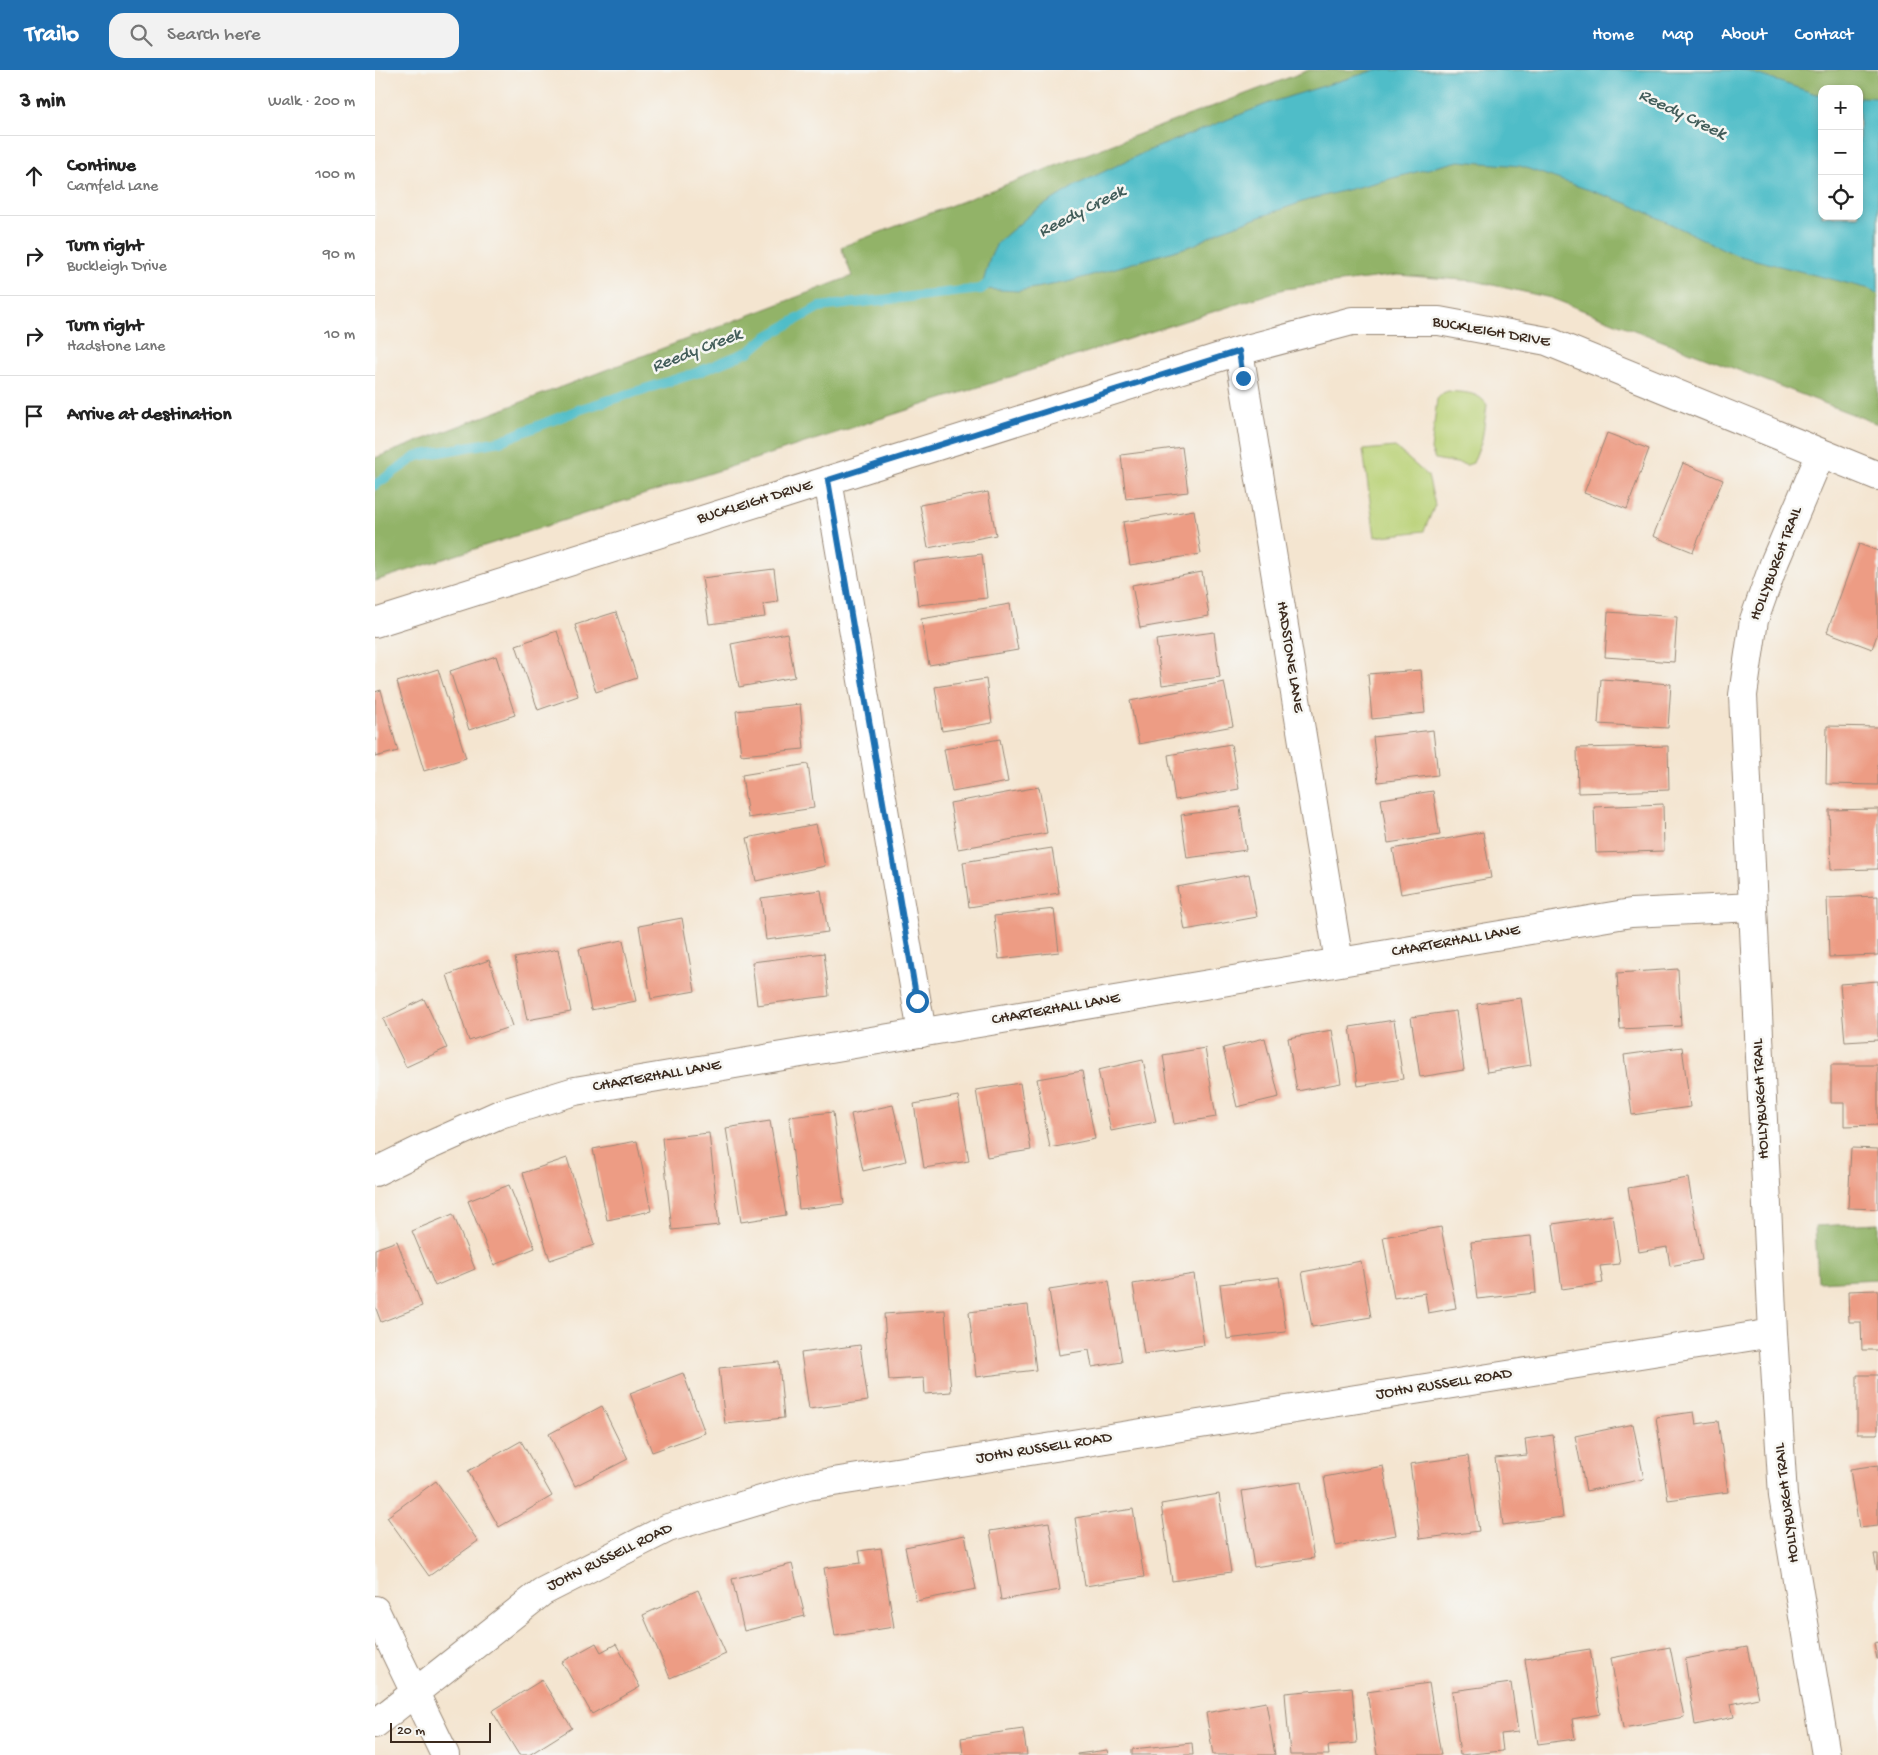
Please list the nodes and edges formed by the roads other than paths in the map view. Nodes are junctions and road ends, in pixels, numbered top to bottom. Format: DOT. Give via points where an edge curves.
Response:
graph roads {
  1 [pos="1239,351"];
  2 [pos="1821,453"];
  3 [pos="1878,476"];
  4 [pos="828,480"];
  5 [pos="375,623"];
  6 [pos="1753,907"];
  7 [pos="1339,962"];
  8 [pos="922,1032"];
  9 [pos="375,1172"];
  10 [pos="1773,1333"];
  11 [pos="375,1610"];
  12 [pos="415,1693"];
  13 [pos="375,1724"];
  14 [pos="445,1755"];
  15 [pos="1826,1755"];
  1 -- 2 [label="street, BUCKLEIGH DRIVE" via="1352,321 1439,321 1547,341"];
  1 -- 4 [label="street, BUCKLEIGH DRIVE"];
  1 -- 7 [label="street, HADSTONE LANE"];
  2 -- 3 [label="street, BUCKLEIGH DRIVE"];
  2 -- 6 [label="street, HOLLYBURGH TRAIL" via="1754,620 1743,695"];
  4 -- 5 [label="street, BUCKLEIGH DRIVE"];
  4 -- 8 [label="street"];
  6 -- 7 [label="street, CHARTERHALL LANE" via="1631,913"];
  6 -- 10 [label="street, HOLLYBURGH TRAIL"];
  7 -- 8 [label="street, CHARTERHALL LANE"];
  8 -- 9 [label="street, CHARTERHALL LANE" via="575,1091 500,1114"];
  10 -- 12 [label="street, JOHN RUSSELL ROAD" via="808,1486 668,1528 541,1592"];
  10 -- 15 [label="street, HOLLYBURGH TRAIL" via="1783,1496"];
  11 -- 12 [label="street"];
  12 -- 13 [label="street, JOHN RUSSELL ROAD"];
  12 -- 14 [label="street"];
}
